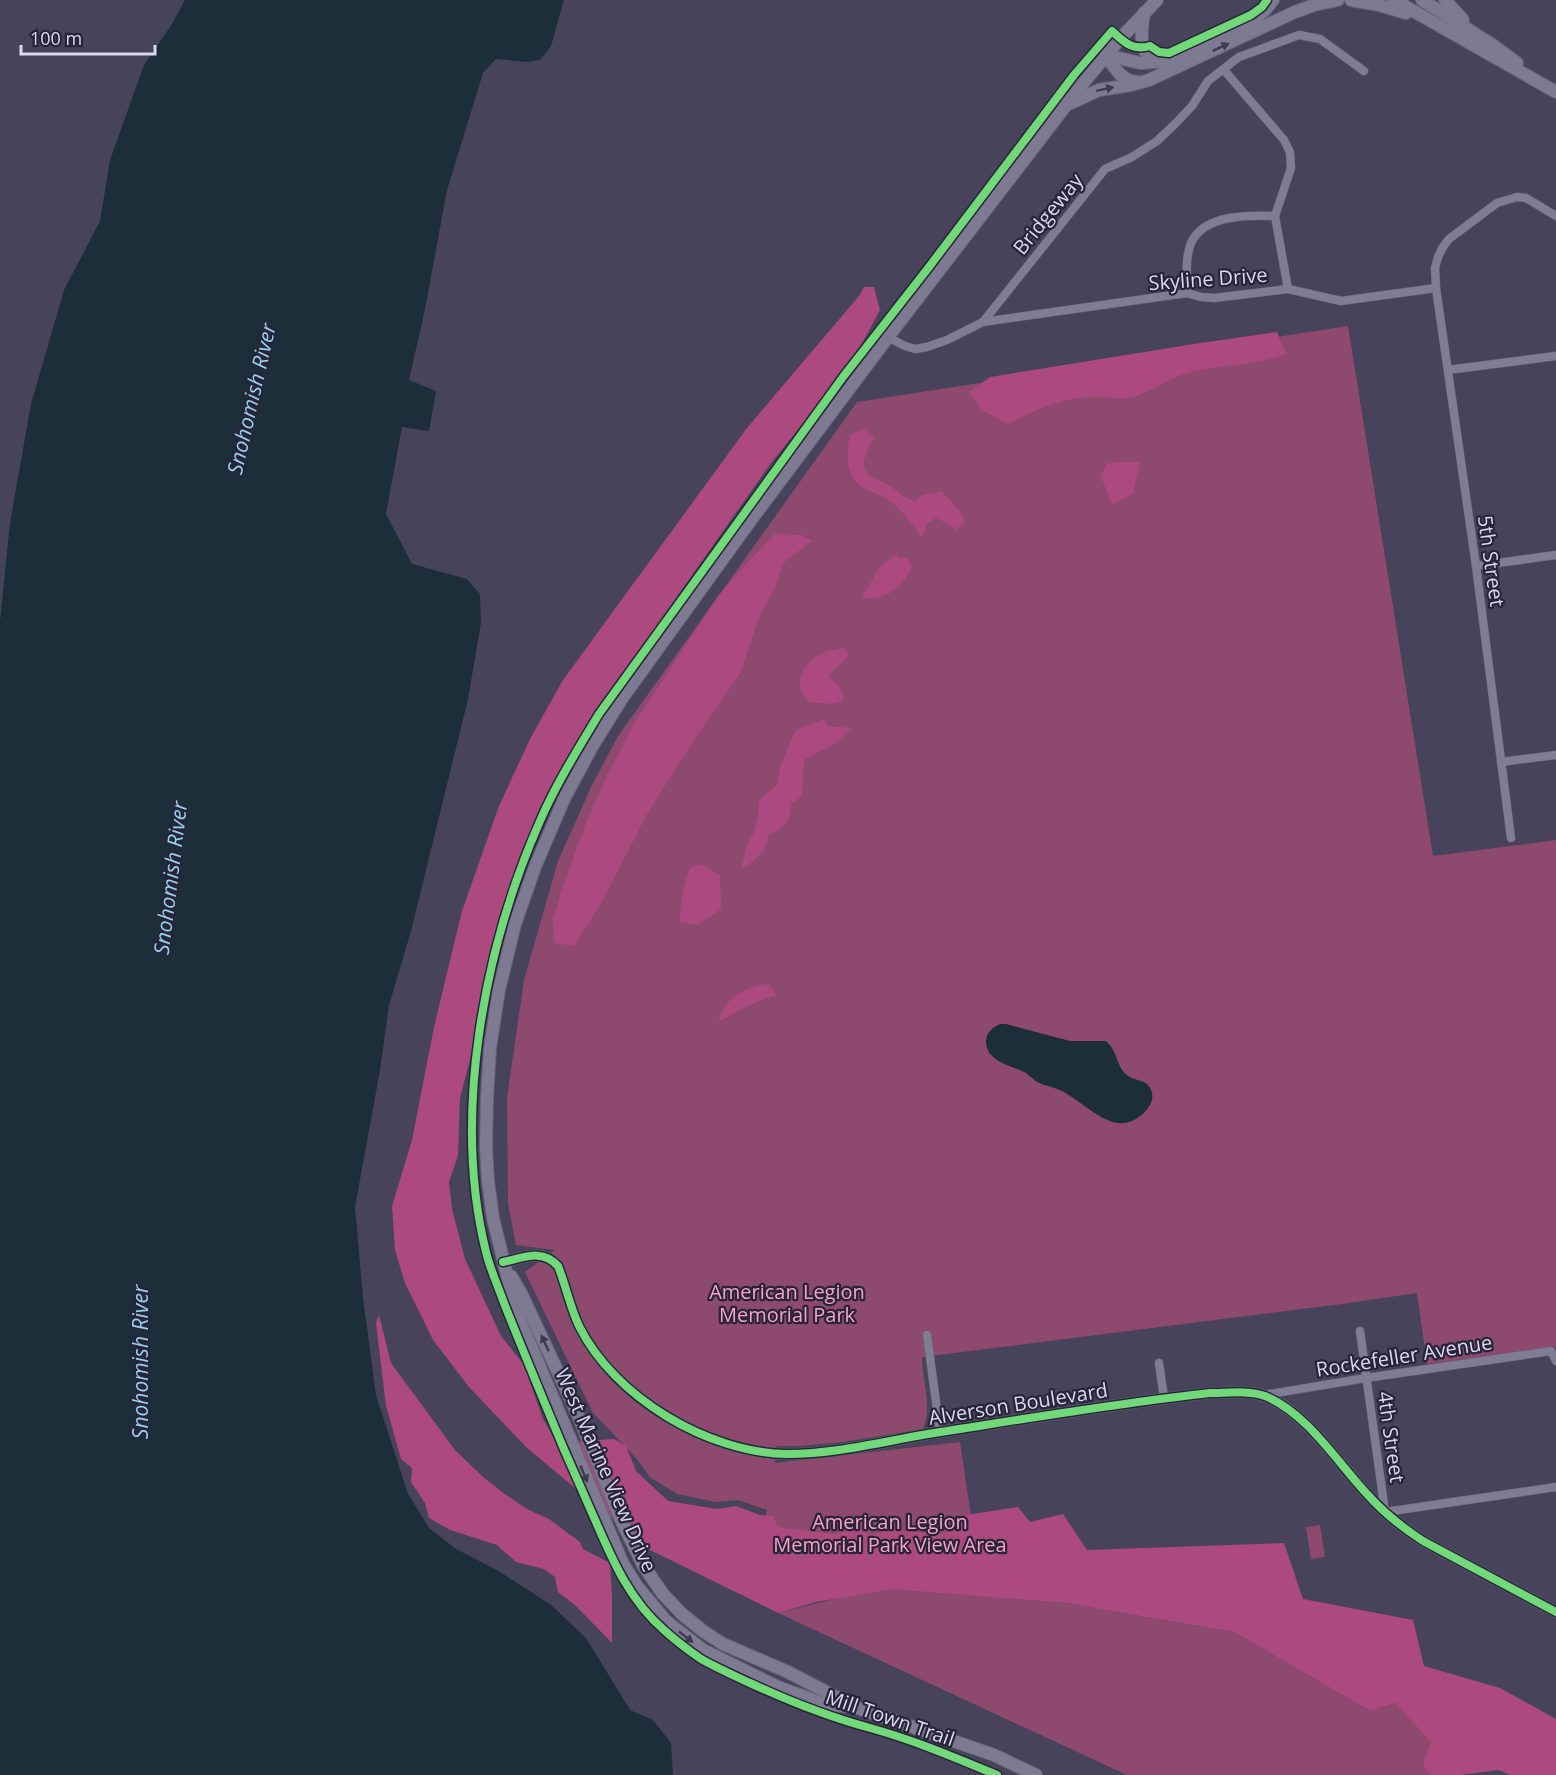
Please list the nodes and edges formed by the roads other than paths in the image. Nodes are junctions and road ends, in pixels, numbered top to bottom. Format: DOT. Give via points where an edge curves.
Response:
graph roads {
  1 [pos="1157,0"];
  2 [pos="1273,0"];
  3 [pos="1338,0"];
  4 [pos="1351,0"];
  5 [pos="1394,0"];
  6 [pos="1422,0"];
  7 [pos="1445,0"];
  8 [pos="1144,13"];
  9 [pos="1430,22"];
  10 [pos="1494,46"];
  11 [pos="1106,55"];
  12 [pos="1167,61"];
  13 [pos="1224,70"];
  14 [pos="1364,70"];
  15 [pos="1149,80"];
  16 [pos="1553,91"];
  17 [pos="1065,106"];
  18 [pos="1275,216"];
  19 [pos="1556,216"];
  20 [pos="1436,288"];
  21 [pos="1288,289"];
  22 [pos="1187,293"];
  23 [pos="983,322"];
  24 [pos="888,337"];
  25 [pos="1556,356"];
  26 [pos="1448,370"];
  27 [pos="1556,555"];
  28 [pos="1476,566"];
  29 [pos="1556,755"];
  30 [pos="1501,762"];
  31 [pos="1511,838"];
  32 [pos="503,1262"];
  33 [pos="1360,1331"];
  34 [pos="927,1335"];
  35 [pos="1556,1361"];
  36 [pos="1159,1363"];
  37 [pos="1366,1378"];
  38 [pos="1263,1395"];
  39 [pos="1164,1398"];
  40 [pos="940,1432"];
  41 [pos="1556,1487"];
  42 [pos="1385,1512"];
  43 [pos="1556,1612"];
  44 [pos="855,1707"];
  45 [pos="1036,1775"];
  1 -- 8 [label="main road, West Marine View Drive"];
  2 -- 12 [label="main road" via="1253,20"];
  15 -- 3 [label="main road, one-way" via="1295,12"];
  4 -- 9 [label="main road"];
  5 -- 9 [label="main road"];
  6 -- 10 [label="main road"];
  7 -- 10 [label="main road"];
  8 -- 11 [label="main road, West Marine View Drive"];
  8 -- 12 [label="main road" via="1143,48 1153,58"];
  9 -- 16 [label="main road"];
  10 -- 16 [label="main road"];
  11 -- 12 [label="main road" via="1140,63"];
  11 -- 15 [label="main road" via="1125,79"];
  11 -- 17 [label="main road, West Marine View Drive"];
  13 -- 14 [label="street, Bridgeway" via="1239,57 1299,35 1320,39"];
  13 -- 18 [label="street" via="1290,152 1291,168"];
  13 -- 23 [label="street, Bridgeway" via="1208,81 1192,106 1156,141 1105,169"];
  17 -- 15 [label="main road, one-way" via="1099,90"];
  17 -- 24 [label="main road, West Marine View Drive"];
  18 -- 21 [label="street"];
  18 -- 22 [label="street" via="1217,221 1203,228 1188,254"];
  19 -- 20 [label="street, 5th Street" via="1526,198 1497,203 1443,247 1436,268"];
  20 -- 21 [label="street, Skyline Drive" via="1341,301"];
  20 -- 26 [label="street, 5th Street"];
  21 -- 22 [label="street, Skyline Drive" via="1214,298"];
  22 -- 23 [label="street, Skyline Drive"];
  23 -- 24 [label="street, Bridgeway" via="947,340 915,349"];
  24 -- 32 [label="main road, West Marine View Drive" via="623,697 564,799 535,867 515,924 490,1048 488,1181"];
  25 -- 26 [label="street"];
  26 -- 28 [label="street, 5th Street"];
  27 -- 28 [label="street"];
  28 -- 30 [label="street, 5th Street"];
  29 -- 30 [label="street"];
  30 -- 31 [label="street, 5th Street"];
  32 -- 40 [label="main road, Alverson Boulevard" via="544,1255 552,1259 579,1326 616,1378 654,1408 710,1437 758,1451 803,1454"];
  44 -- 32 [label="main road, West Marine View Drive, one-way" via="723,1644 682,1614 663,1594 643,1565 578,1415"];
  32 -- 44 [label="main road, West Marine View Drive, one-way" via="515,1308 561,1420 623,1563 651,1605 703,1650 778,1687 827,1705"];
  33 -- 37 [label="street, 4th Street"];
  34 -- 40 [label="street"];
  35 -- 37 [label="street, Rockefeller Avenue" via="1551,1351"];
  36 -- 39 [label="street"];
  37 -- 38 [label="street, Rockefeller Avenue"];
  37 -- 42 [label="street, 4th Street"];
  38 -- 39 [label="main road, Alverson Boulevard" via="1240,1392"];
  38 -- 42 [label="main road, Alverson Boulevard" via="1309,1428"];
  39 -- 40 [label="main road, Alverson Boulevard"];
  41 -- 42 [label="street"];
  42 -- 43 [label="main road, Alverson Boulevard" via="1423,1541"];
  44 -- 45 [label="main road, West Marine View Drive" via="994,1755"];
}
